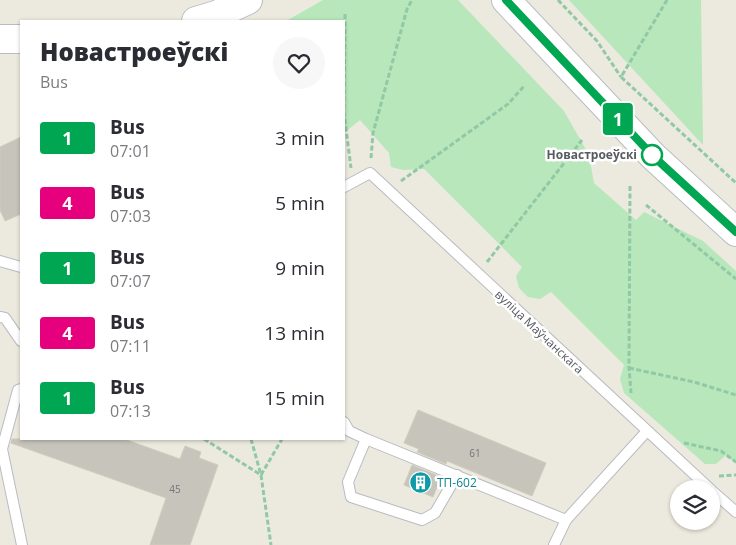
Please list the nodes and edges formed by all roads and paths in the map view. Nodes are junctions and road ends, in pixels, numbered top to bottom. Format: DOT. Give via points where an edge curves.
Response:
graph roads {
  1 [pos="248,0"];
  2 [pos="412,0"];
  3 [pos="506,0"];
  4 [pos="558,0"];
  5 [pos="668,0"];
  6 [pos="345,14"];
  7 [pos="200,20"];
  8 [pos="345,20"];
  9 [pos="0,39"];
  10 [pos="20,39"];
  11 [pos="622,77"];
  12 [pos="525,85"];
  13 [pos="345,132"];
  14 [pos="582,140"];
  15 [pos="370,173"];
  16 [pos="736,183"];
  17 [pos="348,184"];
  18 [pos="630,186"];
  19 [pos="388,191"];
  20 [pos="646,205"];
  21 [pos="736,232"];
  22 [pos="0,260"];
  23 [pos="20,267"];
  24 [pos="477,274"];
  25 [pos="736,279"];
  26 [pos="0,317"];
  27 [pos="20,340"];
  28 [pos="629,368"];
  29 [pos="20,389"];
  30 [pos="736,395"];
  31 [pos="633,419"];
  32 [pos="345,424"];
  33 [pos="650,434"];
  34 [pos="366,439"];
  35 [pos="206,440"];
  36 [pos="251,440"];
  37 [pos="281,440"];
  38 [pos="736,462"];
  39 [pos="457,475"];
  40 [pos="261,476"];
  41 [pos="701,480"];
  42 [pos="720,497"];
  43 [pos="736,512"];
  44 [pos="566,520"];
  45 [pos="22,545"];
  46 [pos="271,545"];
  47 [pos="554,545"];
  1 -- 7 [label="main road"];
  2 -- 15 [label="path" via="407,8 374,133"];
  3 -- 21 [label="main road" via="653,156"];
  4 -- 11 [label="path" via="597,41"];
  5 -- 11 [label="path"];
  6 -- 8 [label="path"];
  9 -- 10 [label="main road"];
  11 -- 16 [label="path"];
  12 -- 19 [label="path" via="508,104"];
  13 -- 17 [label="path"];
  14 -- 24 [label="path"];
  15 -- 17 [label="lane"];
  15 -- 19 [label="lane, вуліца Маўчанскага"];
  18 -- 28 [label="path"];
  19 -- 24 [label="lane, вуліца Маўчанскага"];
  20 -- 25 [label="path"];
  22 -- 23 [label="lane"];
  24 -- 31 [label="lane, вуліца Маўчанскага"];
  26 -- 27 [label="lane" via="5,318"];
  28 -- 30 [label="path"];
  28 -- 31 [label="path"];
  29 -- 45 [label="lane" via="2,449"];
  31 -- 33 [label="lane, вуліца Маўчанскага"];
  32 -- 34 [label="lane" via="349,431"];
  33 -- 38 [label="path" via="721,451"];
  33 -- 41 [label="lane, вуліца Маўчанскага"];
  33 -- 44 [label="lane"];
  34 -- 39 [label="lane"];
  34 -- 39 [label="lane" via="348,482 351,497 422,520 435,513"];
  35 -- 40 [label="path"];
  36 -- 40 [label="path"];
  37 -- 40 [label="path"];
  39 -- 44 [label="lane"];
  40 -- 46 [label="path"];
  42 -- 43 [label="lane, вуліца Маўчанскага"];
  44 -- 47 [label="lane"];
}
